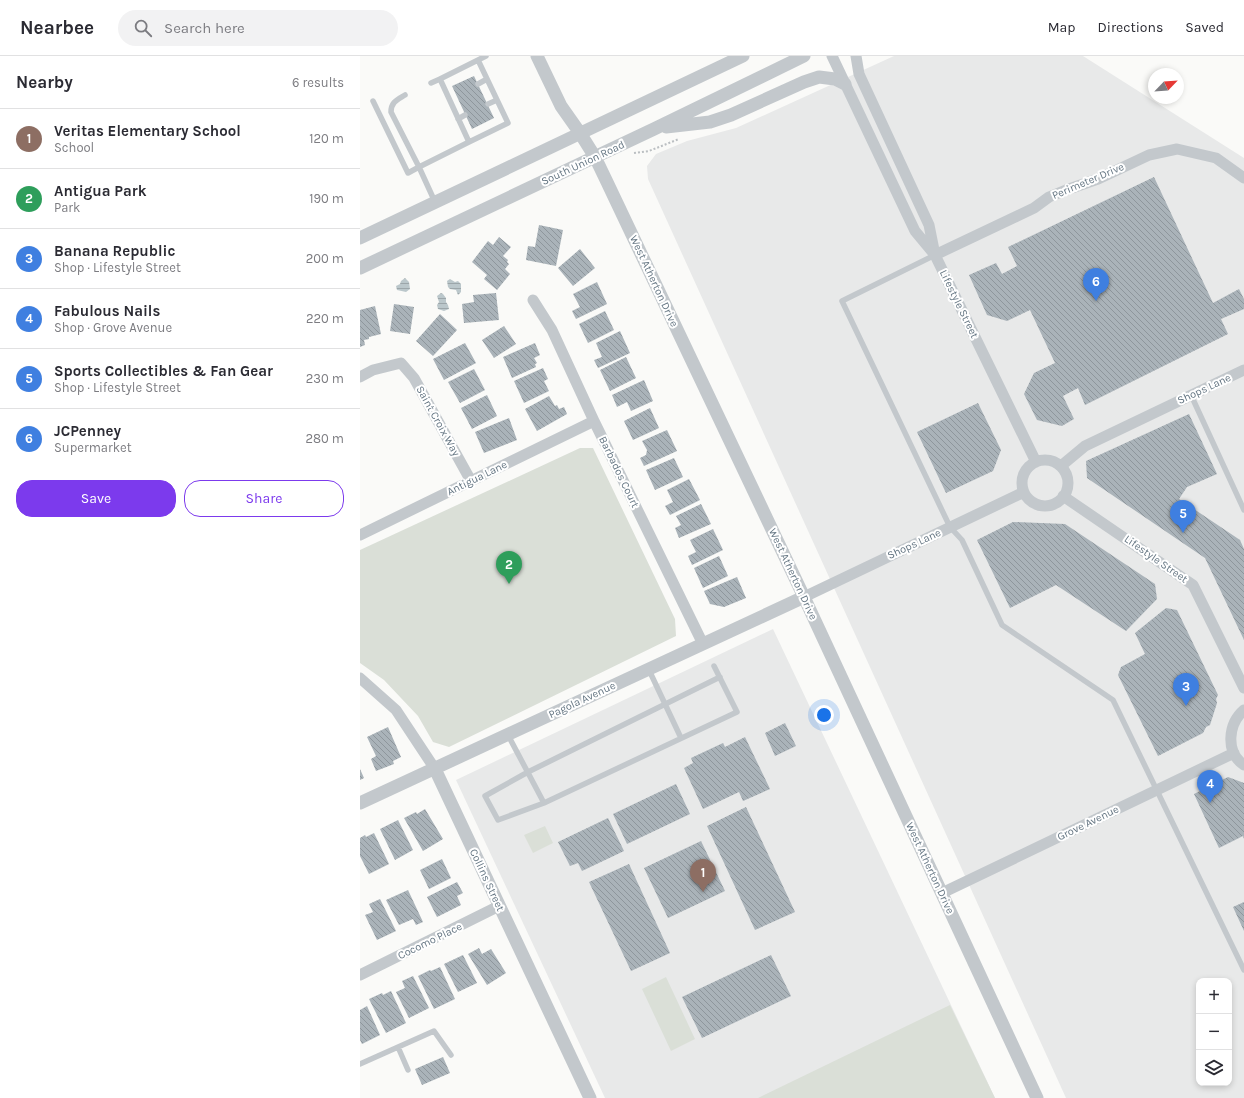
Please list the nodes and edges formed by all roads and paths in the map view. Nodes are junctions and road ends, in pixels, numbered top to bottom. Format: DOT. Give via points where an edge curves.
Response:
graph roads {
  1 [pos="486,56"];
  2 [pos="537,56"];
  3 [pos="743,56"];
  4 [pos="804,56"];
  5 [pos="832,56"];
  6 [pos="856,56"];
  7 [pos="478,60"];
  8 [pos="440,79"];
  9 [pos="487,79"];
  10 [pos="431,83"];
  11 [pos="478,84"];
  12 [pos="845,84"];
  13 [pos="456,94"];
  14 [pos="405,95"];
  15 [pos="449,98"];
  16 [pos="497,100"];
  17 [pos="373,101"];
  18 [pos="488,104"];
  19 [pos="465,115"];
  20 [pos="458,119"];
  21 [pos="654,129"];
  22 [pos="580,133"];
  23 [pos="469,142"];
  24 [pos="595,157"];
  25 [pos="419,167"];
  26 [pos="1244,178"];
  27 [pos="435,202"];
  28 [pos="360,238"];
  29 [pos="935,255"];
  30 [pos="360,268"];
  31 [pos="533,300"];
  32 [pos="1244,370"];
  33 [pos="360,377"];
  34 [pos="1191,395"];
  35 [pos="594,421"];
  36 [pos="1036,462"];
  37 [pos="1061,466"];
  38 [pos="471,481"];
  39 [pos="1024,492"];
  40 [pos="1063,496"];
  41 [pos="1244,510"];
  42 [pos="950,527"];
  43 [pos="360,535"];
  44 [pos="804,597"];
  45 [pos="703,644"];
  46 [pos="714,666"];
  47 [pos="649,669"];
  48 [pos="720,677"];
  49 [pos="360,678"];
  50 [pos="1244,688"];
  51 [pos="665,704"];
  52 [pos="1244,710"];
  53 [pos="508,734"];
  54 [pos="681,738"];
  55 [pos="1234,753"];
  56 [pos="1244,764"];
  57 [pos="435,769"];
  58 [pos="528,772"];
  59 [pos="1158,790"];
  60 [pos="360,803"];
  61 [pos="544,803"];
  62 [pos="942,893"];
  63 [pos="499,906"];
  64 [pos="1244,970"];
  65 [pos="360,975"];
  66 [pos="398,1047"];
  67 [pos="451,1055"];
  68 [pos="360,1064"];
  69 [pos="408,1070"];
  70 [pos="590,1098"];
  71 [pos="1037,1098"];
  1 -- 7 [label="lane"];
  2 -- 22 [label="street, West Atherton Drive" via="561,106"];
  3 -- 22 [label="street"];
  4 -- 21 [label="street, South Union Road"];
  5 -- 12 [label="street, Lifestyle Street"];
  6 -- 29 [label="street, Lifestyle Street" via="859,74 929,225"];
  7 -- 8 [label="lane"];
  7 -- 9 [label="lane"];
  8 -- 10 [label="lane"];
  8 -- 15 [label="lane"];
  9 -- 11 [label="lane"];
  9 -- 16 [label="lane"];
  12 -- 21 [label="street" via="835,79 819,77 710,122"];
  12 -- 29 [label="street, Lifestyle Street" via="915,231"];
  13 -- 15 [label="lane"];
  14 -- 25 [label="lane" via="395,101 391,106 391,112"];
  15 -- 20 [label="lane"];
  16 -- 18 [label="lane"];
  16 -- 23 [label="lane" via="508,123"];
  17 -- 25 [label="lane" via="408,173"];
  19 -- 20 [label="lane"];
  20 -- 23 [label="lane"];
  21 -- 24 [label="street, South Union Road"];
  22 -- 24 [label="street, West Atherton Drive"];
  22 -- 27 [label="street"];
  23 -- 25 [label="lane"];
  24 -- 30 [label="street, South Union Road"];
  24 -- 44 [label="street, West Atherton Drive"];
  25 -- 27 [label="lane"];
  26 -- 29 [label="street, Perimeter Drive" via="1216,158 1177,149 1149,155 1098,179 1049,197 1034,208"];
  27 -- 28 [label="street"];
  29 -- 36 [label="street, Lifestyle Street"];
  29 -- 42 [label="lane" via="842,302"];
  31 -- 35 [label="street, Barbados Court" via="552,330"];
  32 -- 34 [label="street, Shops Lane"];
  33 -- 38 [label="street, Saint Croix Way" via="374,370 401,363 414,378"];
  34 -- 37 [label="street, Shops Lane" via="1085,446"];
  34 -- 41 [label="lane"];
  35 -- 38 [label="street, Antigua Lane"];
  35 -- 45 [label="street, Barbados Court"];
  36 -- 37 [label="street" via="1054,461"];
  36 -- 39 [label="street" via="1024,473"];
  37 -- 40 [label="street" via="1068,485"];
  38 -- 43 [label="street, Antigua Lane"];
  39 -- 40 [label="street" via="1029,500 1042,506 1056,503"];
  39 -- 42 [label="street, Shops Lane"];
  40 -- 50 [label="street, Lifestyle Street" via="1193,585"];
  42 -- 44 [label="street, Shops Lane"];
  42 -- 59 [label="lane" via="962,540 1002,625 1113,700"];
  44 -- 45 [label="street, Pagola Avenue"];
  44 -- 62 [label="street, West Atherton Drive"];
  45 -- 47 [label="street, Pagola Avenue"];
  46 -- 48 [label="lane"];
  47 -- 51 [label="lane"];
  47 -- 53 [label="street, Pagola Avenue"];
  48 -- 51 [label="lane"];
  48 -- 54 [label="lane" via="737,712"];
  49 -- 57 [label="street, Collins Street" via="396,710"];
  51 -- 54 [label="lane"];
  51 -- 58 [label="lane"];
  52 -- 55 [label="street" via="1234,723 1230,735"];
  53 -- 57 [label="street, Pagola Avenue"];
  53 -- 58 [label="lane"];
  54 -- 61 [label="lane"];
  55 -- 56 [label="street"];
  55 -- 59 [label="street, Grove Avenue"];
  57 -- 60 [label="street, Pagola Avenue"];
  57 -- 63 [label="street, Collins Street"];
  58 -- 61 [label="lane"];
  58 -- 61 [label="lane" via="485,796 498,820"];
  59 -- 62 [label="street, Grove Avenue"];
  59 -- 64 [label="lane"];
  62 -- 71 [label="street, West Atherton Drive"];
  63 -- 65 [label="street, Cocomo Place"];
  63 -- 70 [label="street, Collins Street"];
  66 -- 67 [label="lane" via="434,1031"];
  66 -- 68 [label="lane"];
  66 -- 69 [label="lane"];
}
